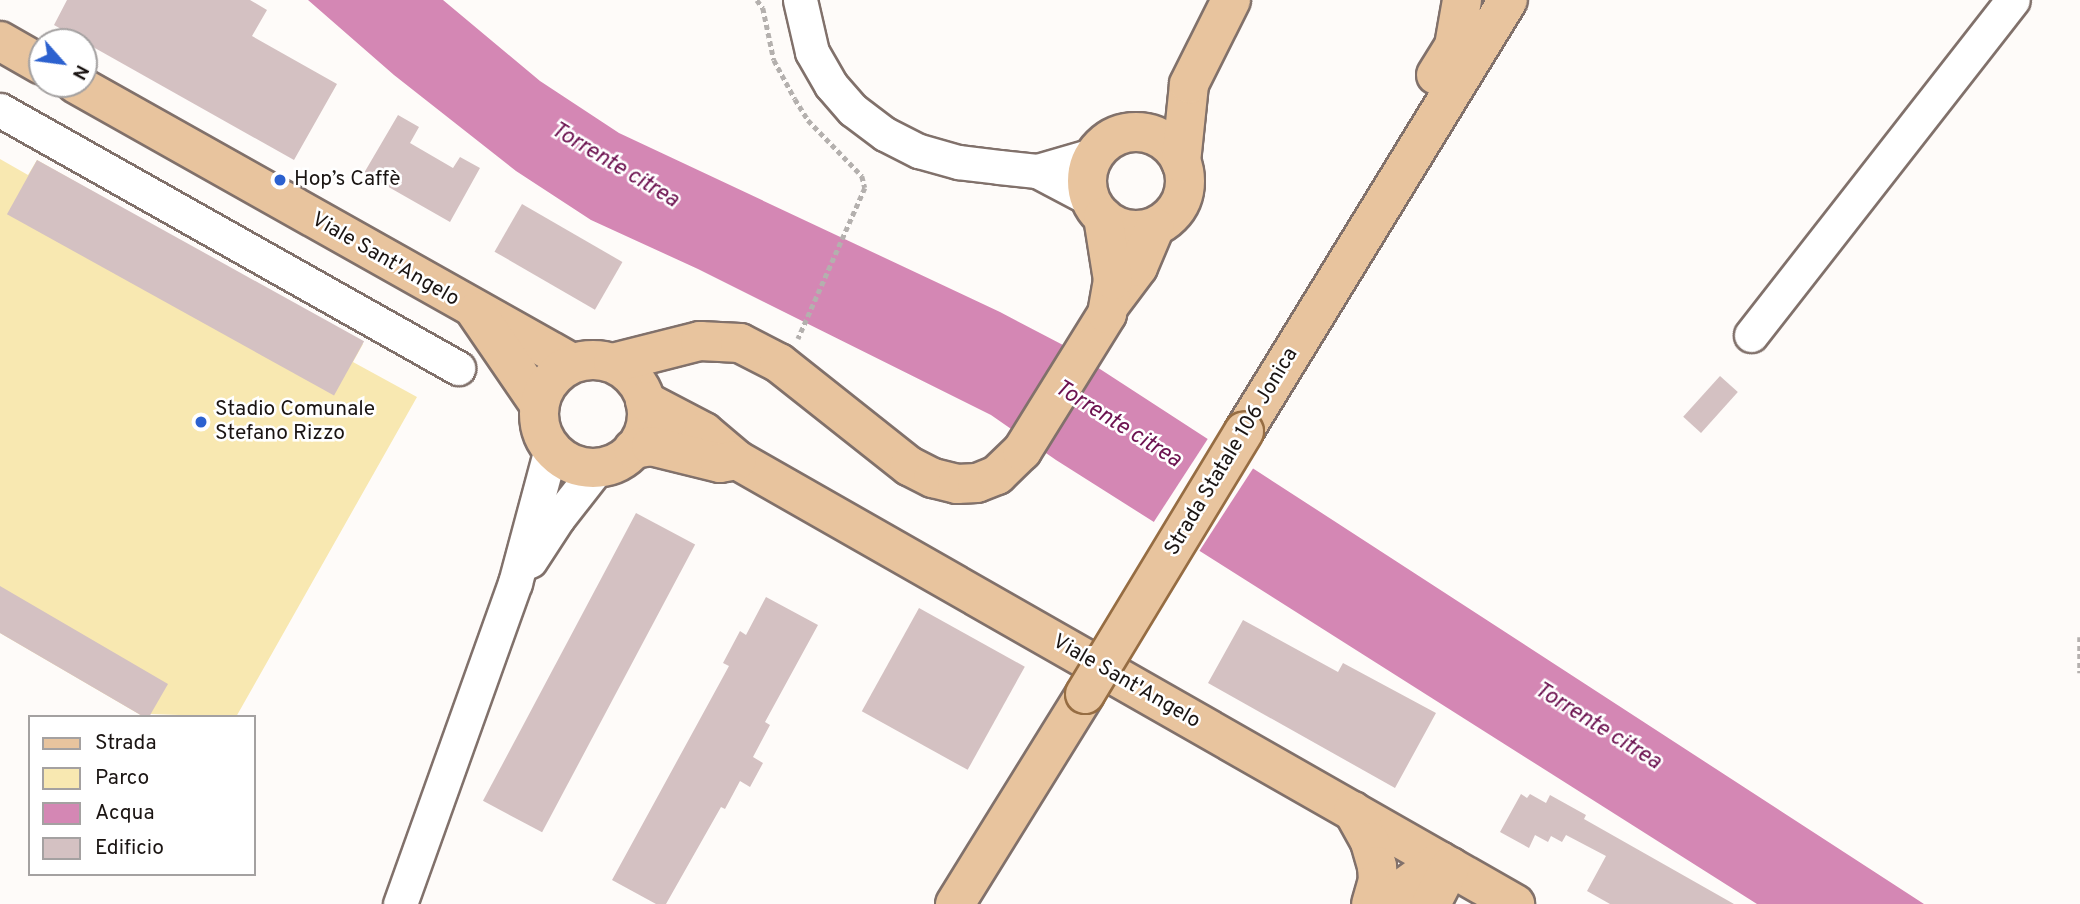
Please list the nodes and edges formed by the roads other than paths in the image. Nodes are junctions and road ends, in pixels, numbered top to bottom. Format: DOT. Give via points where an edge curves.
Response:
graph roads {
  1 [pos="800,0"];
  2 [pos="1231,0"];
  3 [pos="1462,0"];
  4 [pos="1508,0"];
  5 [pos="2013,0"];
  6 [pos="0,41"];
  7 [pos="28,57"];
  8 [pos="1189,85"];
  9 [pos="98,97"];
  10 [pos="0,110"];
  11 [pos="1135,132"];
  12 [pos="1096,154"];
  13 [pos="1181,162"];
  14 [pos="1037,171"];
  15 [pos="1097,208"];
  16 [pos="1155,227"];
  17 [pos="1324,299"];
  18 [pos="1111,303"];
  19 [pos="475,311"];
  20 [pos="1751,335"];
  21 [pos="700,341"];
  22 [pos="572,363"];
  23 [pos="612,363"];
  24 [pos="458,368"];
  25 [pos="645,399"];
  26 [pos="539,404"];
  27 [pos="551,449"];
  28 [pos="633,449"];
  29 [pos="737,460"];
  30 [pos="598,467"];
  31 [pos="515,583"];
  32 [pos="1076,708"];
  33 [pos="1353,811"];
  34 [pos="1445,864"];
  35 [pos="400,904"];
  36 [pos="955,904"];
  37 [pos="987,904"];
  38 [pos="1371,904"];
  39 [pos="1381,904"];
  40 [pos="1431,904"];
  41 [pos="1515,904"];
  1 -- 14 [label="street" via="812,52 831,85 853,110 885,134 919,151 958,162"];
  2 -- 8 [label="main road"];
  3 -- 17 [label="main road" via="1454,46 1331,249"];
  4 -- 17 [label="main road, Strada Statale 106 Jonica"];
  5 -- 20 [label="street"];
  6 -- 7 [label="main road"];
  8 -- 11 [label="main road"];
  8 -- 13 [label="main road"];
  9 -- 19 [label="main road, Viale Sant'Angelo"];
  10 -- 24 [label="street"];
  11 -- 12 [label="main road" via="1106,142"];
  11 -- 13 [label="main road" via="1162,140"];
  12 -- 14 [label="street"];
  12 -- 15 [label="main road" via="1087,184"];
  13 -- 16 [label="main road" via="1184,192 1168,218"];
  14 -- 15 [label="street"];
  15 -- 16 [label="main road" via="1128,230"];
  15 -- 18 [label="main road" via="1112,259"];
  16 -- 18 [label="main road" via="1138,267"];
  17 -- 32 [label="main road, Strada Statale 106 Jonica, bridge"];
  18 -- 21 [label="main road" via="1022,452 997,475 977,483 933,478 895,456 757,350 722,340"];
  19 -- 22 [label="main road, Viale Sant'Angelo"];
  19 -- 26 [label="main road, Viale Sant'Angelo"];
  21 -- 23 [label="main road"];
  21 -- 25 [label="main road"];
  22 -- 23 [label="main road"];
  22 -- 26 [label="main road" via="556,373"];
  23 -- 25 [label="main road" via="626,371"];
  25 -- 28 [label="main road" via="647,418"];
  25 -- 29 [label="main road, Viale Sant'Angelo" via="704,432"];
  26 -- 27 [label="main road" via="538,421"];
  27 -- 30 [label="main road" via="581,467"];
  27 -- 31 [label="street"];
  28 -- 29 [label="main road, Viale Sant'Angelo" via="651,446 720,463"];
  28 -- 30 [label="main road"];
  29 -- 33 [label="main road, Viale Sant'Angelo"];
  30 -- 31 [label="street"];
  31 -- 35 [label="street"];
  32 -- 36 [label="main road, Strada Statale 106 Jonica"];
  32 -- 37 [label="main road" via="1059,768"];
  33 -- 34 [label="main road, Viale Sant'Angelo"];
  33 -- 38 [label="main road" via="1374,853 1378,880"];
  34 -- 39 [label="main road"];
  34 -- 40 [label="main road"];
  34 -- 41 [label="main road, Viale Sant'Angelo"];
}
